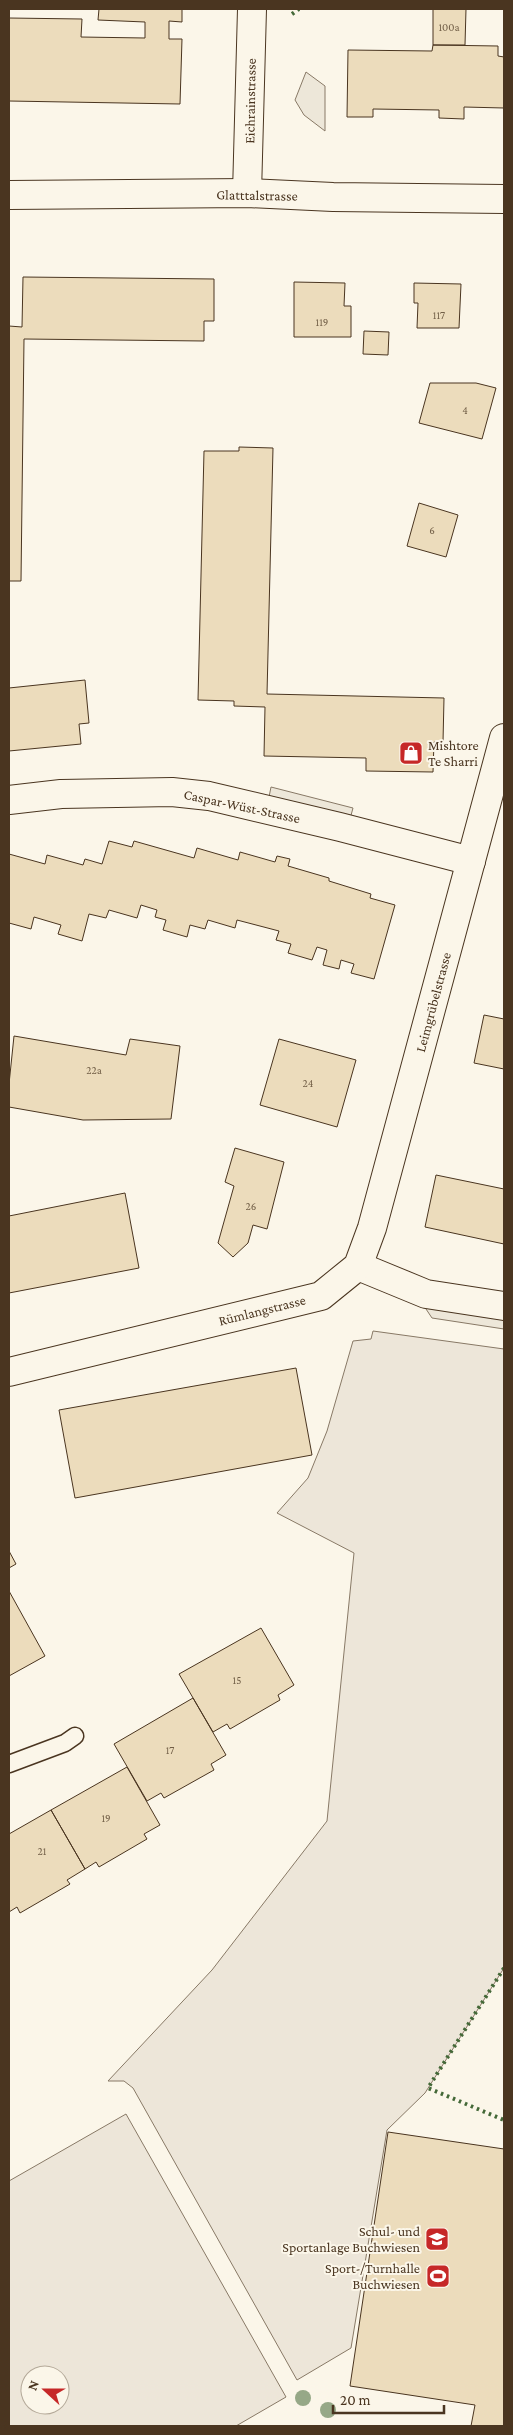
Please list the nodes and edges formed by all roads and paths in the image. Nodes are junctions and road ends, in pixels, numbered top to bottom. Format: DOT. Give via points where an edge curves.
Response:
graph roads {
  1 [pos="252,9"];
  2 [pos="247,193"];
  3 [pos="9,195"];
  4 [pos="504,200"];
  5 [pos="504,738"];
  6 [pos="9,800"];
  7 [pos="471,861"];
  8 [pos="358,1266"];
  9 [pos="504,1306"];
  10 [pos="9,1372"];
  11 [pos="75,1736"];
  12 [pos="9,1764"];
  1 -- 2 [label="street, Eichrainstrasse"];
  2 -- 3 [label="street, Glatttalstrasse"];
  2 -- 4 [label="street, Glatttalstrasse"];
  5 -- 7 [label="street, Leimgrübelstrasse"];
  6 -- 7 [label="street, Caspar-Wüst-Strasse" via="61,794 163,792 210,796"];
  7 -- 8 [label="street, Leimgrübelstrasse" via="372,1228"];
  8 -- 9 [label="street" via="426,1294"];
  8 -- 10 [label="street, Rümlangstrasse" via="321,1296"];
  11 -- 12 [label="lane" via="65,1743"];
}
